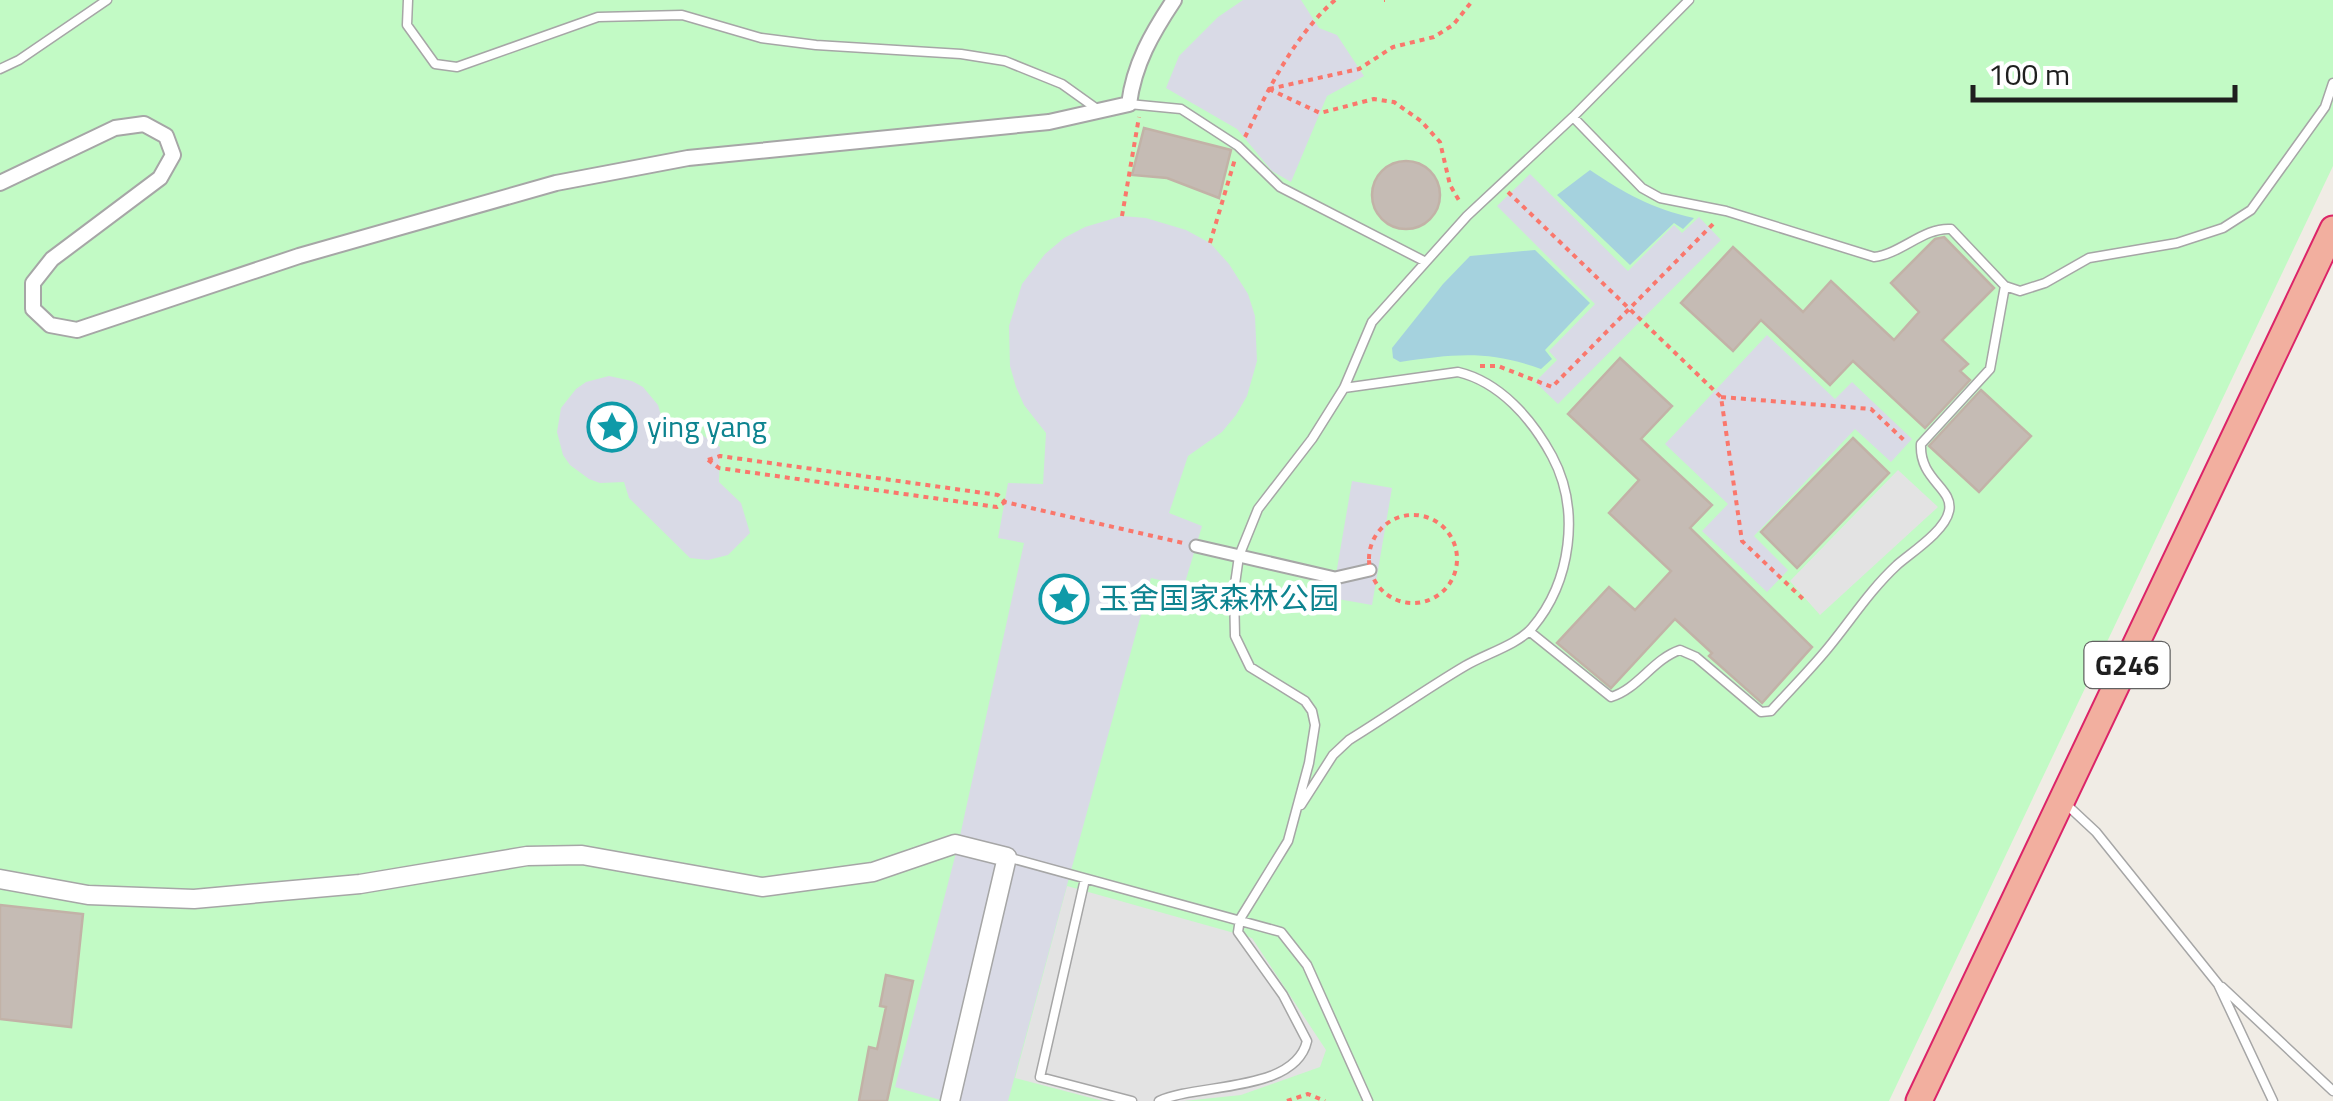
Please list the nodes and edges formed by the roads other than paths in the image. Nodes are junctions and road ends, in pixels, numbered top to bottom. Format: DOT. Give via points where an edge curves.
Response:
graph roads {
  1 [pos="107,0"];
  2 [pos="408,0"];
  3 [pos="1174,0"];
  4 [pos="1688,0"];
  5 [pos="0,69"];
  6 [pos="2333,83"];
  7 [pos="1135,104"];
  8 [pos="1100,110"];
  9 [pos="1573,117"];
  10 [pos="0,182"];
  11 [pos="2333,228"];
  12 [pos="1424,261"];
  13 [pos="2005,286"];
  14 [pos="1344,388"];
  15 [pos="1196,546"];
  16 [pos="1239,556"];
  17 [pos="1370,570"];
  18 [pos="1529,631"];
  19 [pos="2064,802"];
  20 [pos="1296,813"];
  21 [pos="1007,858"];
  22 [pos="0,879"];
  23 [pos="1086,879"];
  24 [pos="1240,919"];
  25 [pos="2218,984"];
  26 [pos="2333,1091"];
  27 [pos="950,1101"];
  28 [pos="1132,1101"];
  29 [pos="1159,1101"];
  30 [pos="1368,1101"];
  31 [pos="1919,1101"];
  32 [pos="2274,1101"];
  1 -- 5 [label="lane"];
  2 -- 8 [label="lane" via="407,25 435,64 457,67 598,17 682,15 816,46 1005,61 1062,84"];
  3 -- 7 [label="street" via="1132,78"];
  4 -- 9 [label="lane"];
  6 -- 13 [label="lane" via="2325,107 2263,195 2222,228 2089,258 2020,292"];
  7 -- 8 [label="street"];
  7 -- 12 [label="lane" via="1181,109 1238,146 1280,187"];
  8 -- 10 [label="street" via="1049,122 688,158 556,183 300,256 76,330 50,325 34,308 33,283 52,259 160,178 173,155 166,136 144,124 115,128"];
  9 -- 12 [label="lane"];
  9 -- 13 [label="lane" via="1660,198 1726,211 1874,257 1951,229"];
  11 -- 19 [label="highway, G246"];
  12 -- 14 [label="lane" via="1372,322"];
  13 -- 18 [label="lane" via="1990,370 1921,444 1920,459 1948,496 1945,522 1891,571 1771,710 1760,712 1680,650 1611,697"];
  14 -- 16 [label="lane" via="1258,509"];
  14 -- 18 [label="lane" via="1458,372 1509,400 1533,426 1567,495 1565,570"];
  15 -- 16 [label="street"];
  16 -- 17 [label="street" via="1335,578"];
  16 -- 20 [label="lane" via="1235,636 1242,654 1304,701 1315,725"];
  18 -- 20 [label="lane" via="1349,740"];
  19 -- 25 [label="lane" via="2096,832"];
  19 -- 31 [label="highway, G246"];
  20 -- 24 [label="lane" via="1288,840"];
  21 -- 22 [label="street" via="955,844 873,872 762,888 582,855 527,856 360,884 194,899 88,895"];
  21 -- 23 [label="lane"];
  21 -- 27 [label="street"];
  23 -- 24 [label="lane"];
  23 -- 28 [label="lane" via="1040,1077"];
  24 -- 29 [label="lane" via="1238,932 1304,1032 1306,1050 1261,1081"];
  24 -- 30 [label="lane" via="1281,932 1308,965"];
  25 -- 26 [label="lane"];
  25 -- 32 [label="lane"];
}
